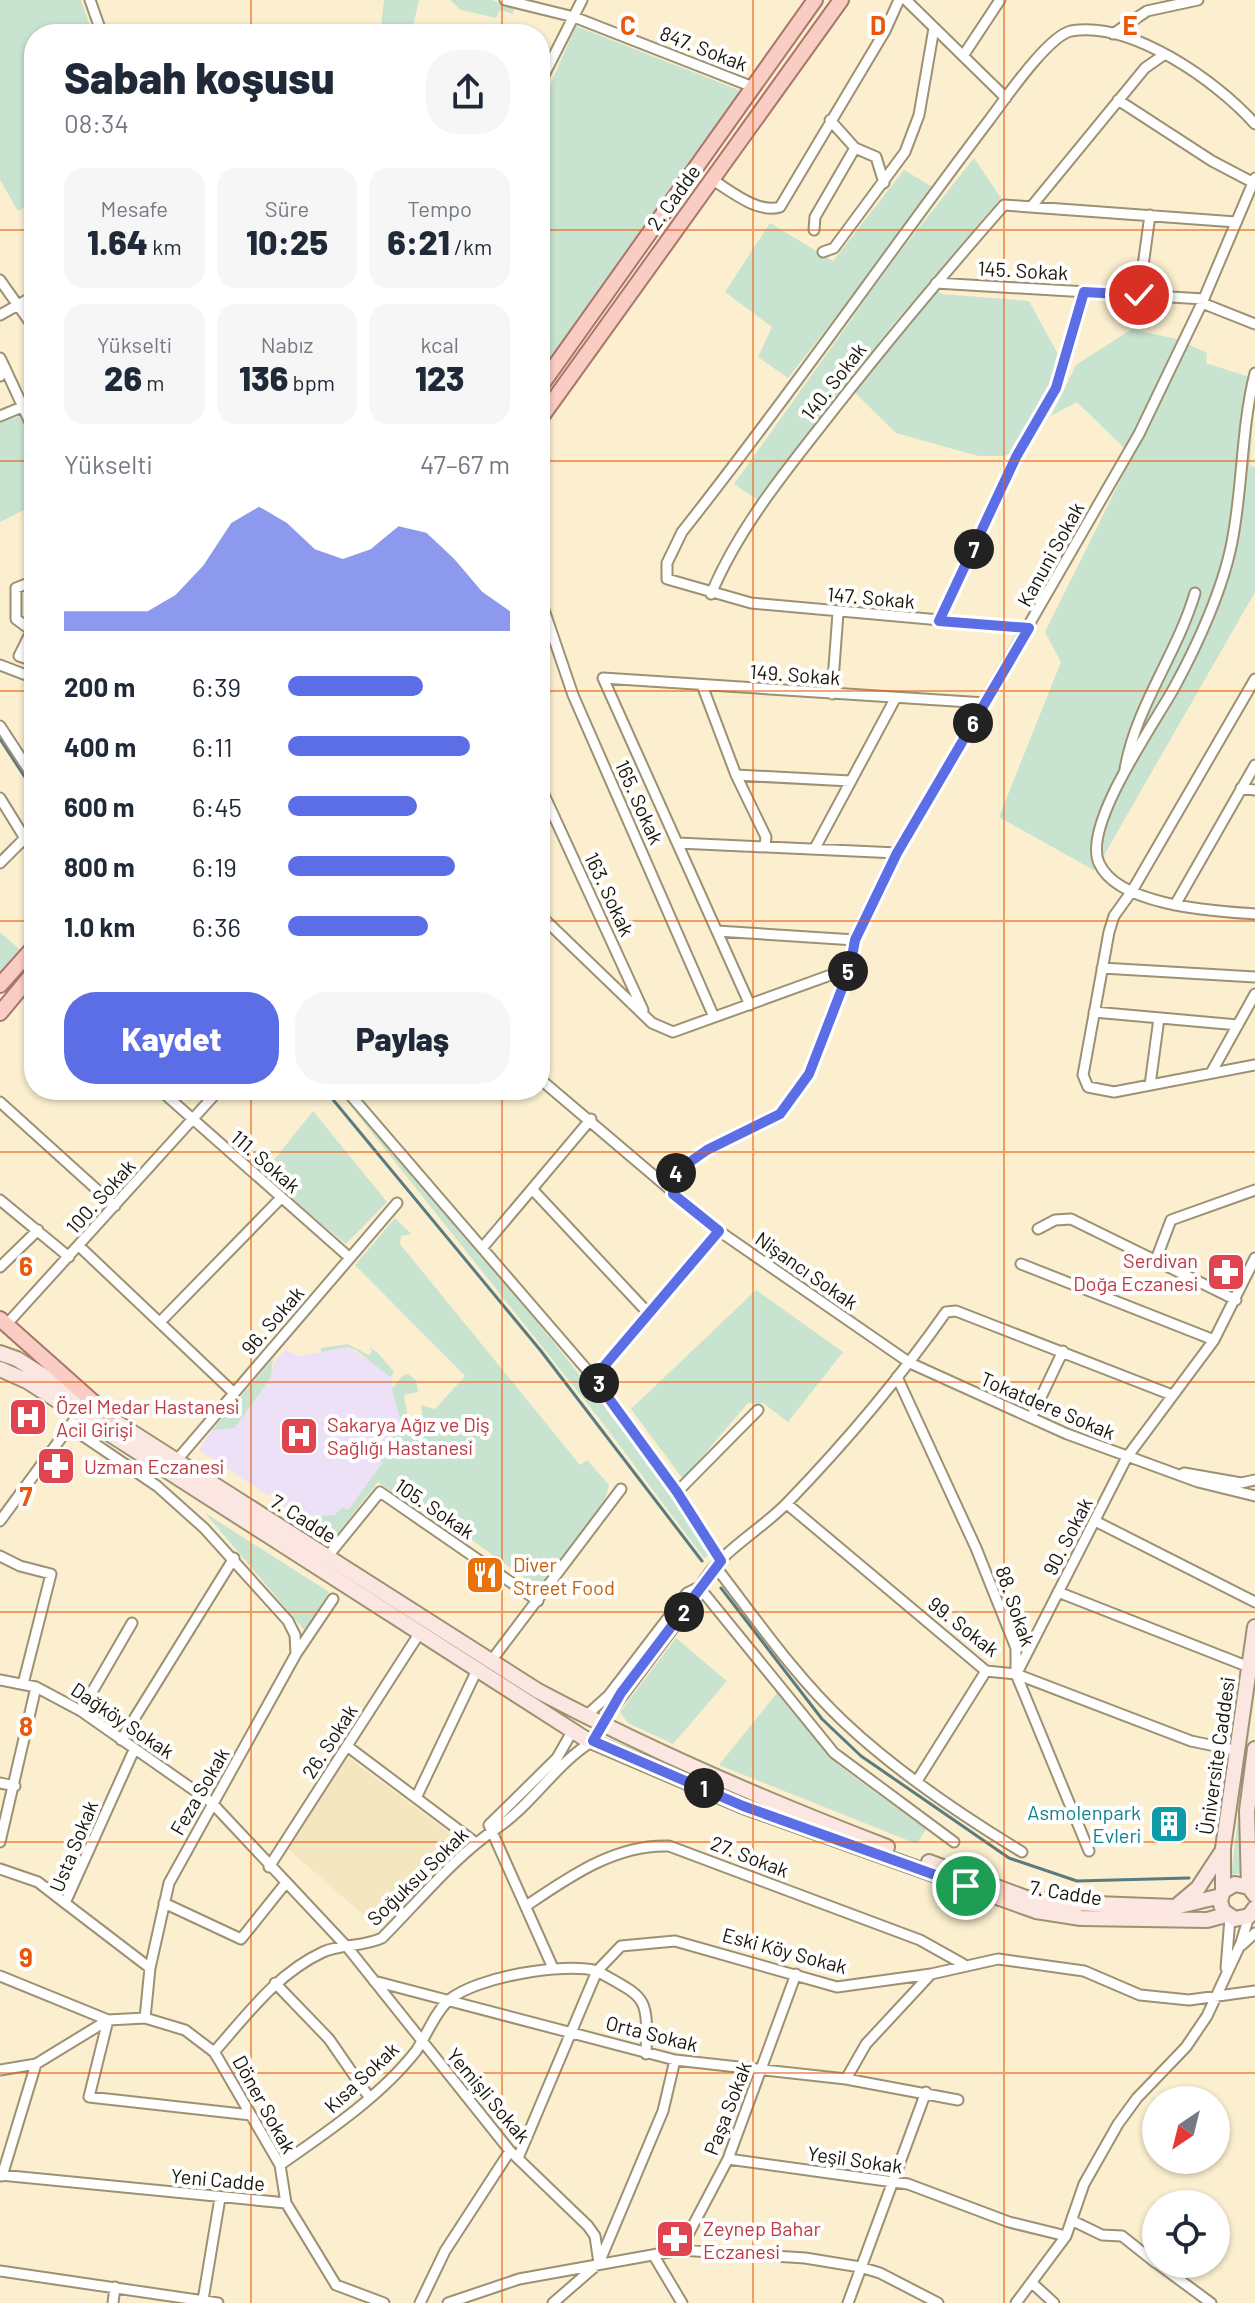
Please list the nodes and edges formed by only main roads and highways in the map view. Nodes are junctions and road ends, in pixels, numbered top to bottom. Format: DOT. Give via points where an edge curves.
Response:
graph roads {
  1 [pos="815,0"];
  2 [pos="841,0"];
  3 [pos="550,373"];
  4 [pos="550,405"];
  5 [pos="24,958"];
  6 [pos="24,984"];
  7 [pos="0,985"];
  8 [pos="0,1013"];
  9 [pos="3,1322"];
  10 [pos="0,1353"];
  11 [pos="0,1369"];
  12 [pos="109,1416"];
  13 [pos="1255,1627"];
  14 [pos="588,1714"];
  15 [pos="602,1723"];
  16 [pos="573,1730"];
  17 [pos="593,1741"];
  18 [pos="1255,1749"];
  19 [pos="1223,1848"];
  20 [pos="1253,1892"];
  21 [pos="1222,1893"];
  22 [pos="1175,1907"];
  23 [pos="1253,1912"];
  24 [pos="1228,1916"];
  1 -- 3 [label="main road, 2. Cadde"];
  2 -- 4 [label="main road, 2. Cadde"];
  5 -- 7 [label="main road"];
  6 -- 8 [label="main road"];
  9 -- 12 [label="main road"];
  10 -- 12 [label="main road, 7. Cadde"];
  11 -- 16 [label="main road, 7. Cadde" via="74,1421"];
  12 -- 14 [label="main road, 7. Cadde" via="538,1691"];
  13 -- 19 [label="main road, Üniversite Caddesi"];
  14 -- 15 [label="main road, 7. Cadde"];
  14 -- 16 [label="main road"];
  15 -- 17 [label="main road"];
  15 -- 22 [label="main road, 7. Cadde" via="782,1807 1026,1898"];
  16 -- 17 [label="main road, 7. Cadde"];
  17 -- 24 [label="main road, 7. Cadde" via="743,1806 1036,1911 1081,1918"];
  18 -- 20 [label="main road, Üniversite Caddesi" via="1246,1844"];
  19 -- 21 [label="main road, Üniversite Caddesi"];
  19 -- 22 [label="main road" via="1198,1888"];
  20 -- 21 [label="main road, 7. Cadde" via="1235,1884"];
  21 -- 22 [label="main road, 7. Cadde"];
  21 -- 24 [label="main road, Üniversite Caddesi" via="1221,1906"];
  23 -- 24 [label="main road, 7. Cadde"];
}
